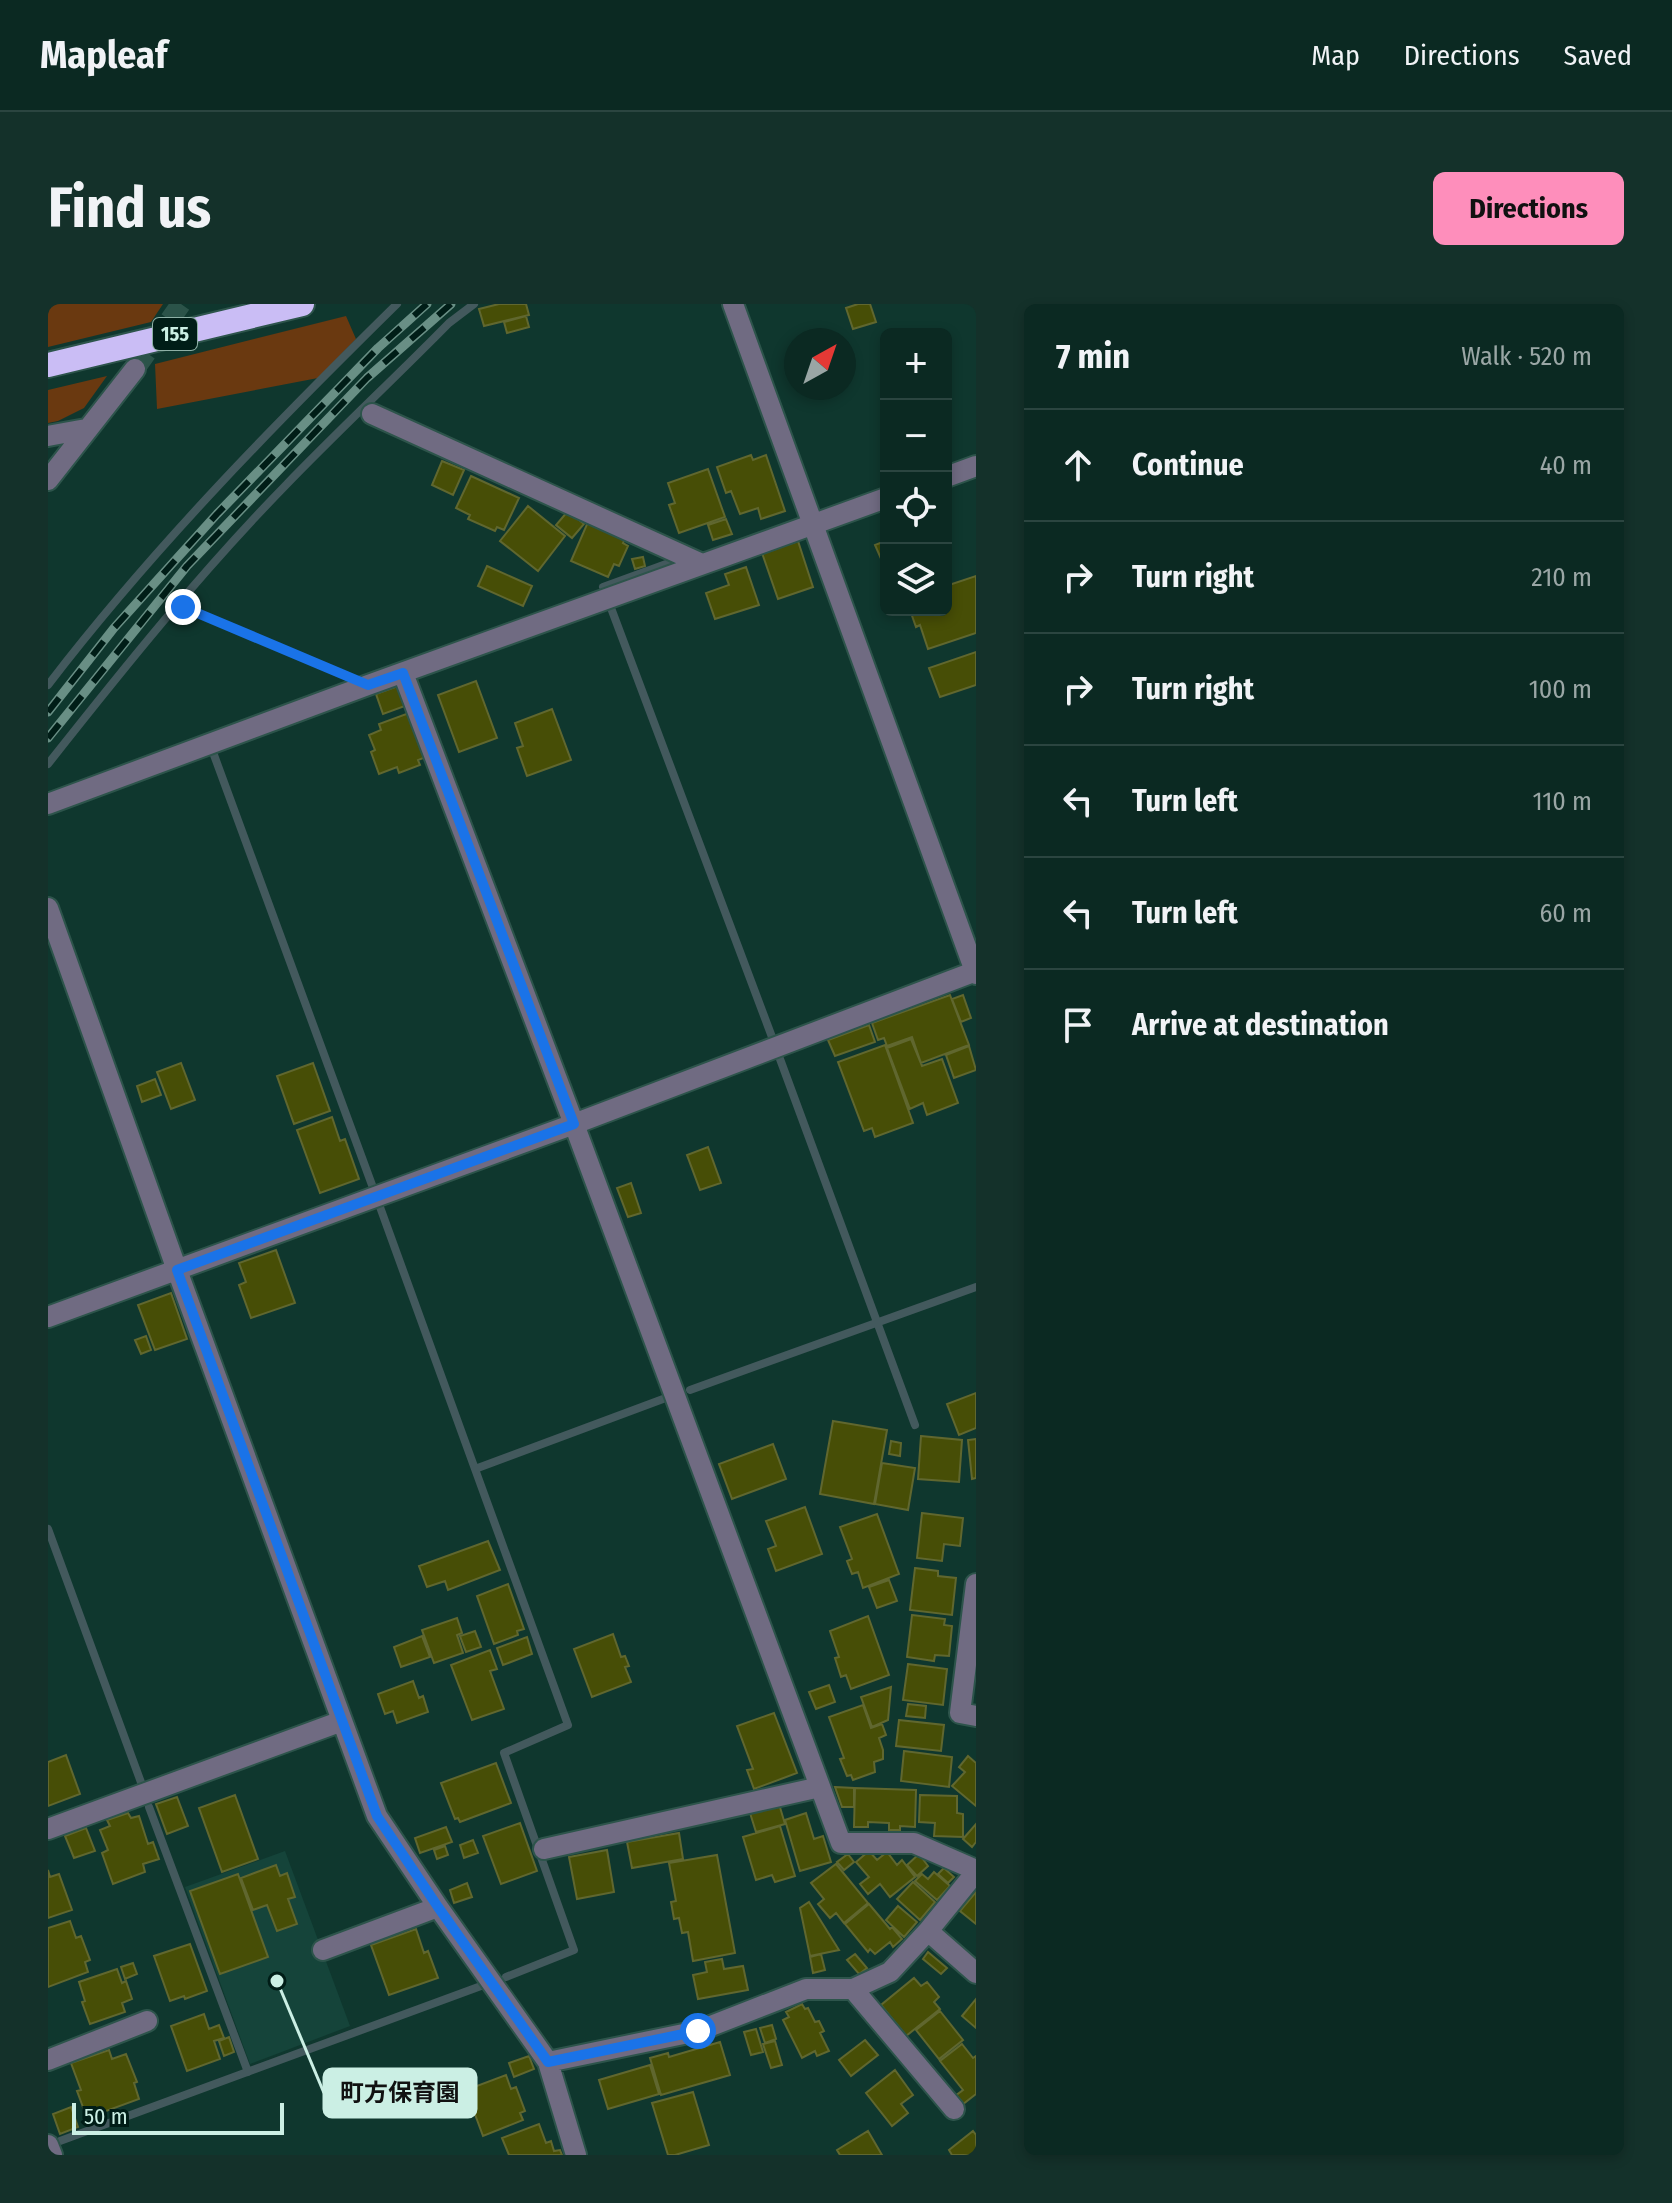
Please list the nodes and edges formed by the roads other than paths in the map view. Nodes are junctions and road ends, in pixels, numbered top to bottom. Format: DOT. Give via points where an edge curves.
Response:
graph roads {
  1 [pos="302,304"];
  2 [pos="733,304"];
  3 [pos="48,365"];
  4 [pos="135,369"];
  5 [pos="372,414"];
  6 [pos="86,429"];
  7 [pos="48,436"];
  8 [pos="976,466"];
  9 [pos="952,475"];
  10 [pos="48,480"];
  11 [pos="880,500"];
  12 [pos="812,524"];
  13 [pos="702,564"];
  14 [pos="403,673"];
  15 [pos="48,804"];
  16 [pos="48,908"];
  17 [pos="976,972"];
  18 [pos="574,1124"];
  19 [pos="177,1270"];
  20 [pos="48,1317"];
  21 [pos="976,1584"];
  22 [pos="976,1716"];
  23 [pos="342,1721"];
  24 [pos="820,1787"];
  25 [pos="48,1829"];
  26 [pos="544,1849"];
  27 [pos="976,1871"];
  28 [pos="438,1907"];
  29 [pos="928,1931"];
  30 [pos="323,1950"];
  31 [pos="976,1973"];
  32 [pos="853,1989"];
  33 [pos="147,2021"];
  34 [pos="48,2060"];
  35 [pos="548,2062"];
  36 [pos="954,2109"];
  37 [pos="48,2145"];
  38 [pos="52,2155"];
  39 [pos="576,2155"];
  1 -- 3 [label="highway, 155"];
  2 -- 12 [label="street"];
  4 -- 6 [label="street"];
  5 -- 13 [label="street"];
  6 -- 7 [label="street"];
  6 -- 10 [label="street"];
  8 -- 9 [label="street"];
  11 -- 12 [label="street"];
  12 -- 13 [label="street"];
  12 -- 17 [label="street"];
  13 -- 14 [label="street"];
  14 -- 15 [label="street"];
  14 -- 18 [label="street"];
  16 -- 19 [label="street"];
  17 -- 18 [label="street"];
  18 -- 19 [label="street"];
  18 -- 24 [label="street"];
  19 -- 20 [label="street"];
  19 -- 23 [label="street"];
  21 -- 22 [label="street" via="960,1713"];
  23 -- 25 [label="street"];
  23 -- 28 [label="street" via="377,1816"];
  24 -- 26 [label="street"];
  24 -- 27 [label="street" via="841,1843 914,1843"];
  27 -- 29 [label="street"];
  28 -- 30 [label="street"];
  28 -- 35 [label="street"];
  29 -- 31 [label="street"];
  29 -- 32 [label="street" via="890,1972"];
  32 -- 35 [label="street" via="806,1989 698,2031"];
  32 -- 36 [label="street"];
  33 -- 34 [label="street"];
  35 -- 39 [label="street"];
  37 -- 38 [label="street"];
}
